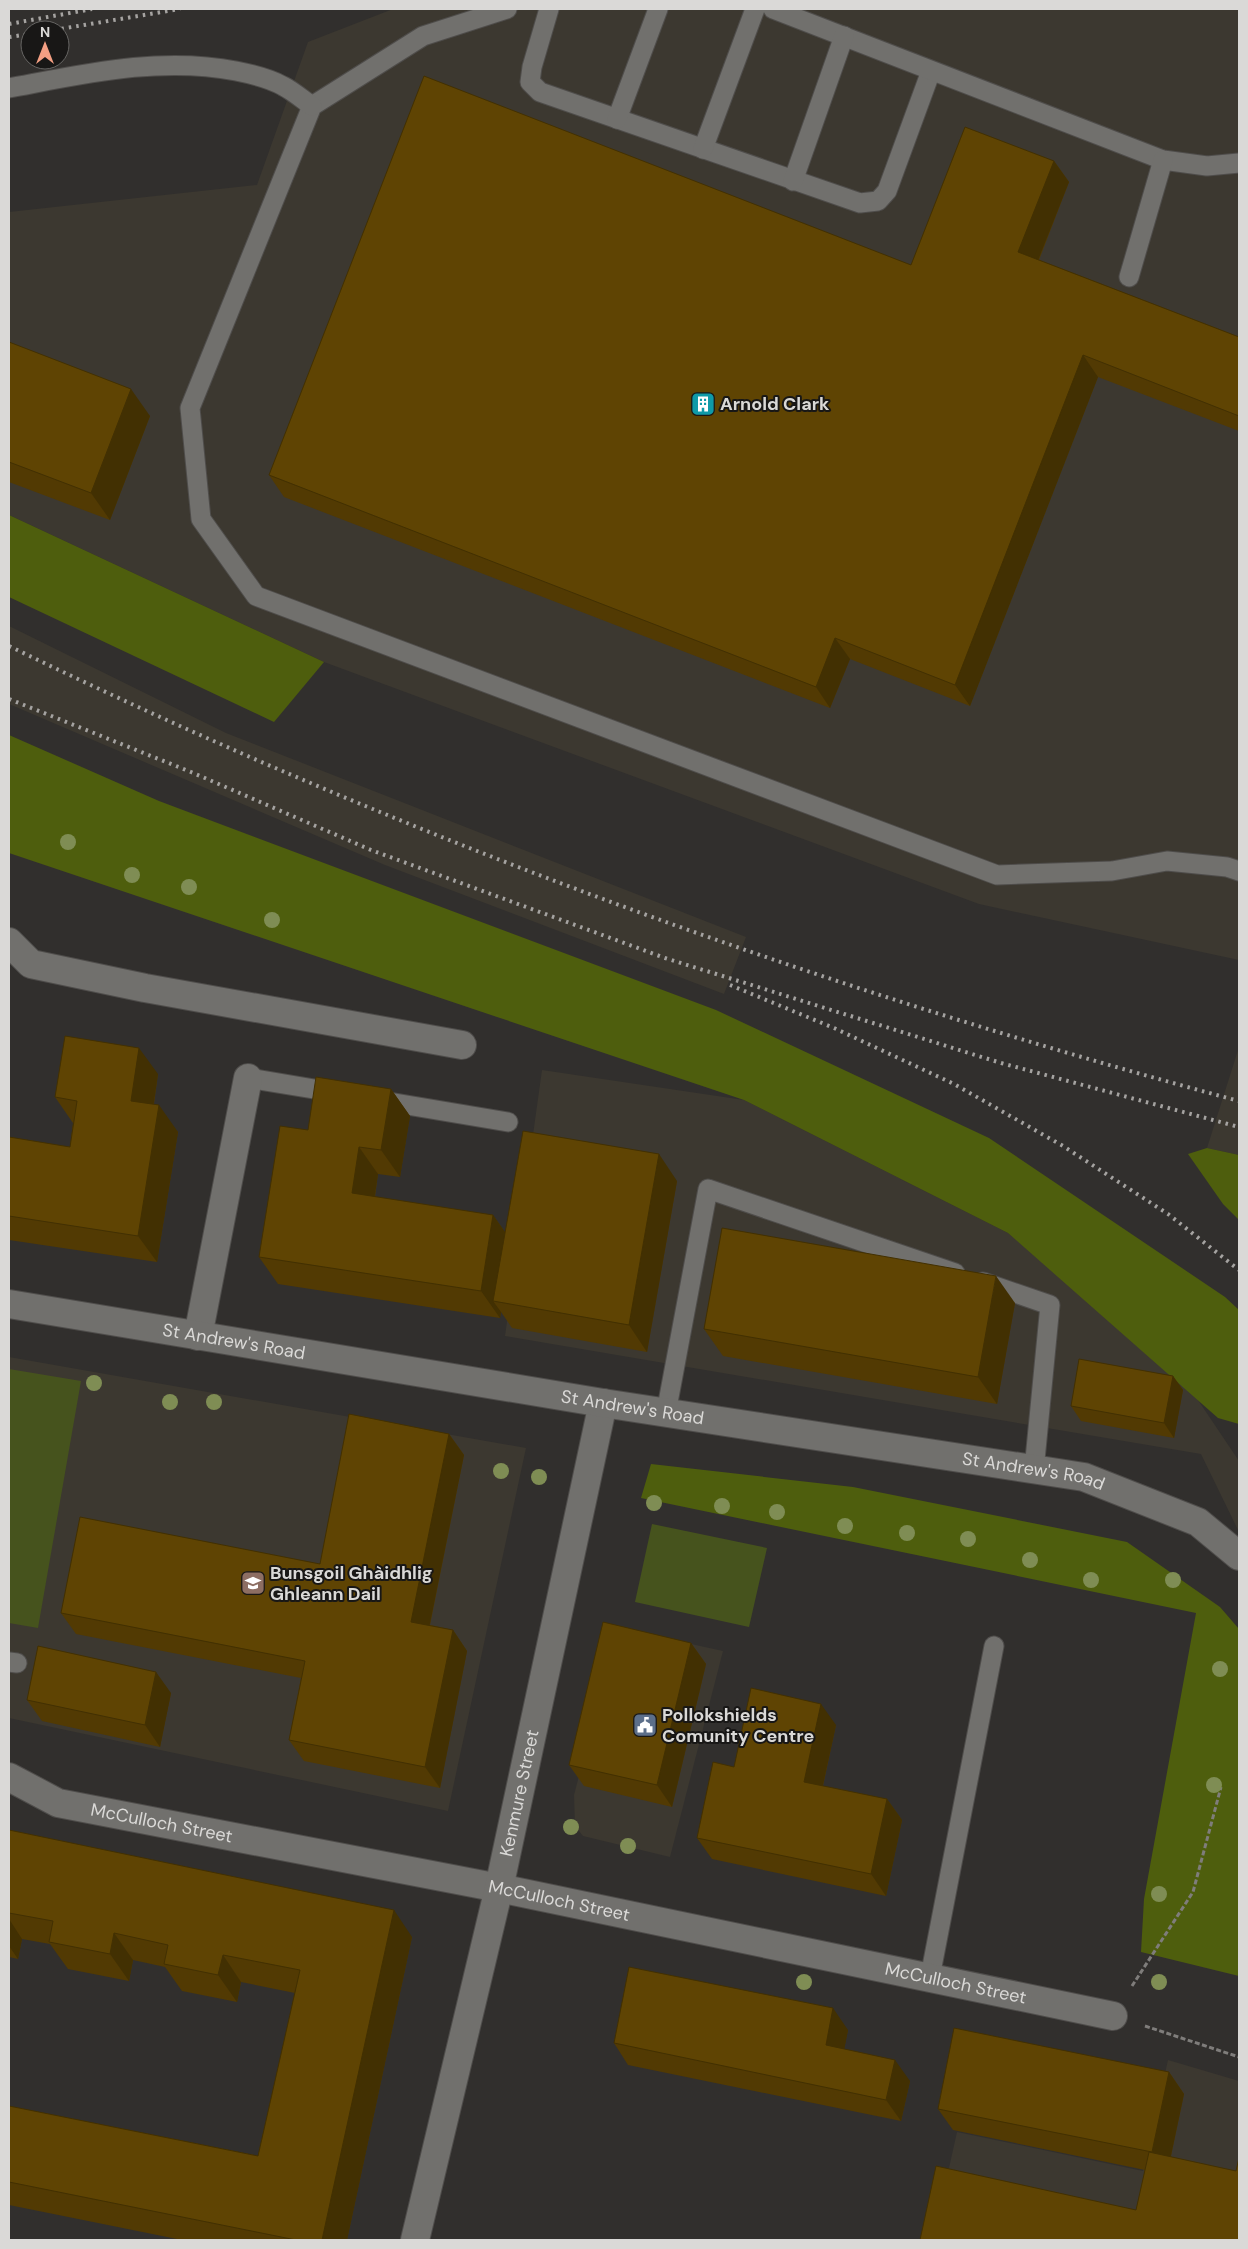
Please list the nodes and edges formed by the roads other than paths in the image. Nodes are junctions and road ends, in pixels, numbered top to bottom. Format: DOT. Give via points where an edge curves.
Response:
graph roads {
  1 [pos="507,9"];
  2 [pos="549,9"];
  3 [pos="658,9"];
  4 [pos="755,9"];
  5 [pos="773,9"];
  6 [pos="844,36"];
  7 [pos="931,71"];
  8 [pos="9,88"];
  9 [pos="312,106"];
  10 [pos="617,119"];
  11 [pos="703,149"];
  12 [pos="1163,160"];
  13 [pos="1239,163"];
  14 [pos="793,181"];
  15 [pos="1129,277"];
  16 [pos="1239,871"];
  17 [pos="9,942"];
  18 [pos="462,1045"];
  19 [pos="248,1078"];
  20 [pos="508,1122"];
  21 [pos="9,1304"];
  22 [pos="198,1336"];
  23 [pos="603,1403"];
  24 [pos="666,1413"];
  25 [pos="1034,1470"];
  26 [pos="1239,1556"];
  27 [pos="994,1646"];
  28 [pos="9,1778"];
  29 [pos="499,1888"];
  30 [pos="930,1978"];
  31 [pos="1113,2016"];
  32 [pos="415,2240"];
  1 -- 9 [label="lane" via="423,36"];
  2 -- 10 [label="lane" via="530,82 540,92"];
  3 -- 10 [label="lane"];
  4 -- 11 [label="lane"];
  5 -- 6 [label="lane"];
  6 -- 7 [label="lane"];
  6 -- 14 [label="lane"];
  7 -- 12 [label="lane"];
  7 -- 14 [label="lane" via="887,191 878,201 860,202"];
  8 -- 9 [label="lane" via="111,69 206,65 253,74 282,85"];
  9 -- 16 [label="lane" via="190,408 201,519 256,596 997,875 1112,871 1166,861"];
  10 -- 11 [label="lane"];
  11 -- 14 [label="lane"];
  12 -- 13 [label="lane" via="1207,166"];
  12 -- 15 [label="lane"];
  17 -- 18 [label="street" via="31,964 145,988"];
  19 -- 20 [label="lane"];
  19 -- 22 [label="street"];
  21 -- 22 [label="street, St Andrew's Road"];
  22 -- 23 [label="street, St Andrew's Road"];
  23 -- 24 [label="street, St Andrew's Road"];
  23 -- 29 [label="street, Kenmure Street"];
  24 -- 25 [label="street, St Andrew's Road"];
  24 -- 25 [label="lane" via="708,1189 1050,1305"];
  25 -- 26 [label="street, St Andrew's Road" via="1084,1478 1198,1522"];
  27 -- 30 [label="lane"];
  28 -- 29 [label="street, McCulloch Street" via="58,1803"];
  29 -- 30 [label="street, McCulloch Street"];
  29 -- 32 [label="street, Kenmure Street"];
  30 -- 31 [label="street, McCulloch Street"];
}
